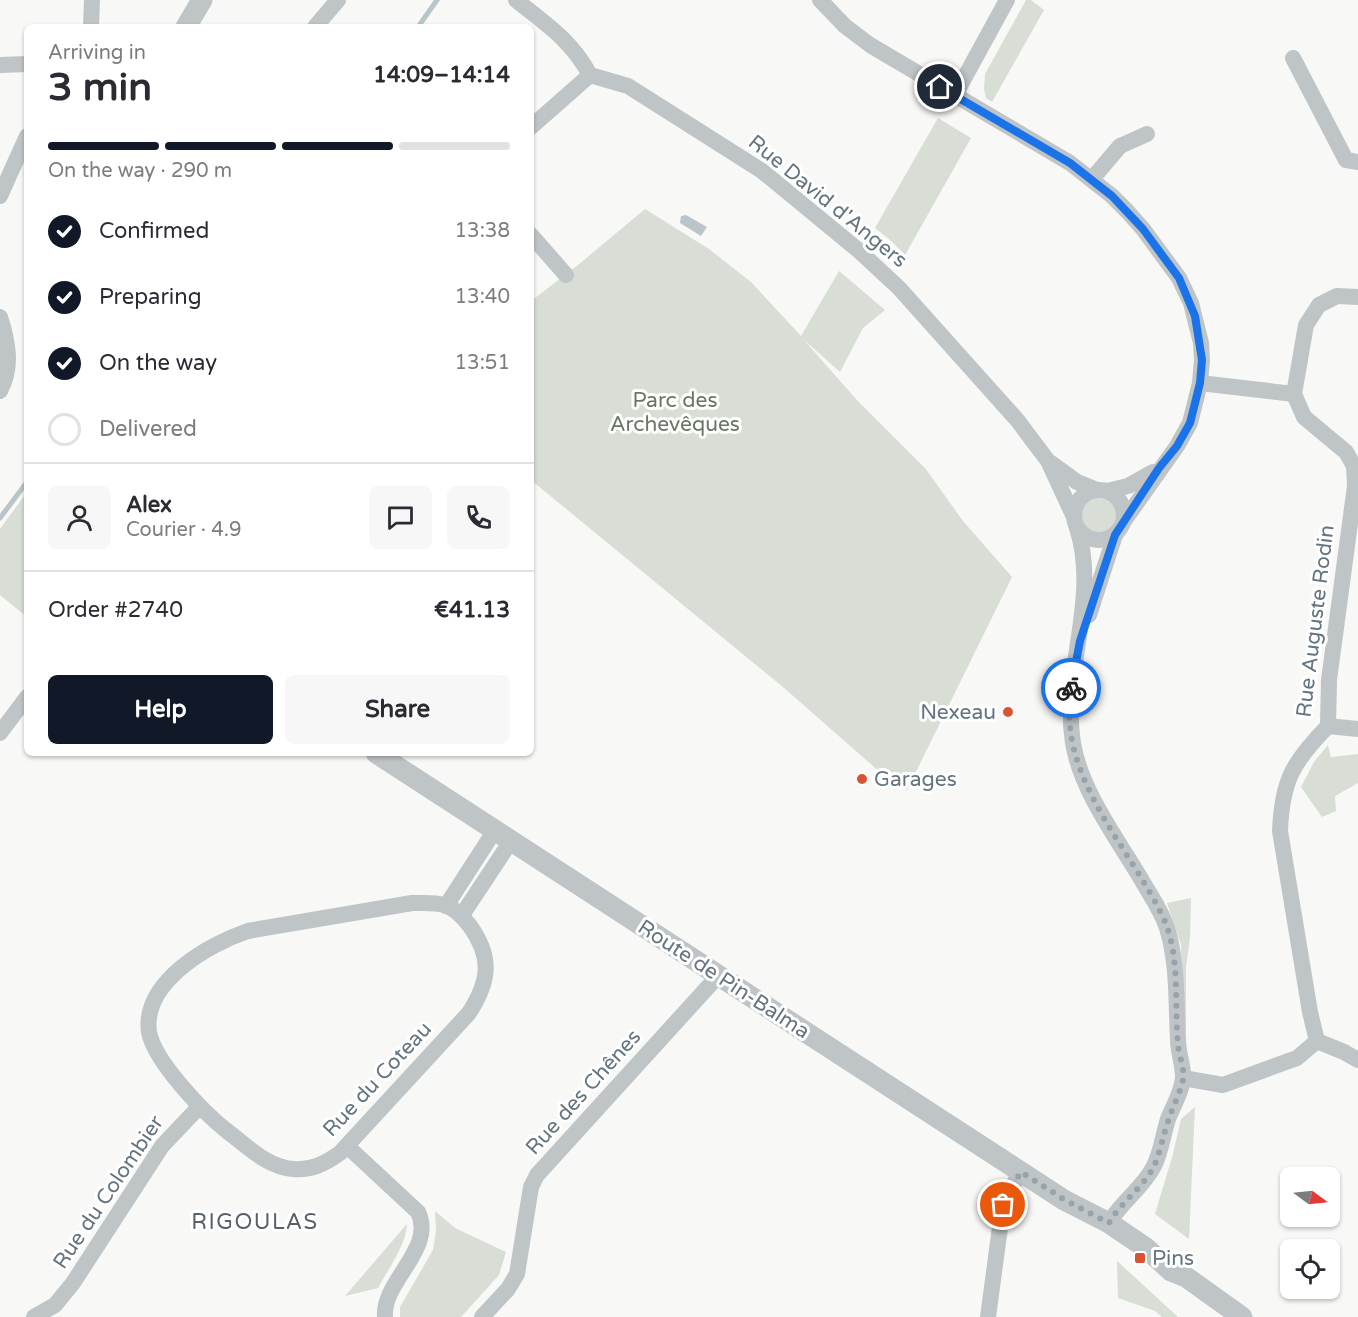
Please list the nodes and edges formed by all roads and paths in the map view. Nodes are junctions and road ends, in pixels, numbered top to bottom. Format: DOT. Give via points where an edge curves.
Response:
graph roads {
  1 [pos="92,0"];
  2 [pos="202,0"];
  3 [pos="338,0"];
  4 [pos="516,0"];
  5 [pos="820,0"];
  6 [pos="1007,0"];
  7 [pos="91,24"];
  8 [pos="188,24"];
  9 [pos="318,24"];
  10 [pos="1293,58"];
  11 [pos="24,64"];
  12 [pos="0,65"];
  13 [pos="591,75"];
  14 [pos="955,95"];
  15 [pos="534,125"];
  16 [pos="1147,134"];
  17 [pos="24,143"];
  18 [pos="1358,162"];
  19 [pos="1092,179"];
  20 [pos="0,196"];
  21 [pos="534,238"];
  22 [pos="566,275"];
  23 [pos="1358,297"];
  24 [pos="0,316"];
  25 [pos="4,353"];
  26 [pos="1200,383"];
  27 [pos="0,391"];
  28 [pos="1294,394"];
  29 [pos="1048,461"];
  30 [pos="1159,468"];
  31 [pos="1102,490"];
  32 [pos="1076,523"];
  33 [pos="1120,528"];
  34 [pos="1080,641"];
  35 [pos="24,701"];
  36 [pos="1328,726"];
  37 [pos="1358,729"];
  38 [pos="0,733"];
  39 [pos="381,756"];
  40 [pos="503,836"];
  41 [pos="446,906"];
  42 [pos="462,915"];
  43 [pos="718,976"];
  44 [pos="1317,1041"];
  45 [pos="1358,1060"];
  46 [pos="1183,1078"];
  47 [pos="199,1107"];
  48 [pos="347,1146"];
  49 [pos="1021,1172"];
  50 [pos="1112,1218"];
  51 [pos="61,1311"];
  52 [pos="34,1317"];
  53 [pos="386,1317"];
  54 [pos="482,1317"];
  55 [pos="988,1317"];
  56 [pos="1242,1317"];
  1 -- 7 [label="street"];
  2 -- 8 [label="street"];
  3 -- 9 [label="street"];
  4 -- 13 [label="street" via="566,40"];
  5 -- 14 [label="street" via="870,45"];
  6 -- 14 [label="street"];
  10 -- 18 [label="street" via="1346,160"];
  11 -- 12 [label="street"];
  13 -- 15 [label="street"];
  13 -- 29 [label="street, Rue David d'Angers" via="627,86 762,171 858,250 970,365"];
  14 -- 19 [label="street"];
  16 -- 19 [label="street" via="1120,146"];
  17 -- 20 [label="street"];
  19 -- 26 [label="street" via="1143,229 1179,278 1191,303 1201,343"];
  21 -- 22 [label="street"];
  23 -- 28 [label="street" via="1337,296 1319,305 1306,325"];
  24 -- 25 [label="street"];
  25 -- 27 [label="street" via="8,371"];
  26 -- 28 [label="street"];
  26 -- 30 [label="street" via="1190,423"];
  28 -- 36 [label="street, Rue Auguste Rodin" via="1304,417 1346,452 1354,466 1355,486 1329,680"];
  29 -- 31 [label="street, Rue David d'Angers" via="1067,477"];
  29 -- 32 [label="street, Rue David d'Angers"];
  30 -- 31 [label="street" via="1138,482"];
  30 -- 33 [label="street, Rue David d'Angers"];
  31 -- 32 [label="street" via="1088,492 1080,499 1075,507"];
  31 -- 33 [label="street" via="1122,503"];
  32 -- 33 [label="street" via="1083,535 1099,541"];
  32 -- 34 [label="street, Rue David d'Angers" via="1084,555 1085,583"];
  33 -- 34 [label="street, Rue David d'Angers"];
  34 -- 46 [label="street, Rue David d'Angers" via="1070,719 1077,765 1167,928"];
  35 -- 38 [label="street"];
  36 -- 37 [label="street"];
  36 -- 44 [label="street, Rue Auguste Rodin" via="1304,750 1288,778 1281,802 1280,831"];
  39 -- 40 [label="street, Route de Pin-Balma"];
  40 -- 41 [label="street"];
  40 -- 42 [label="street"];
  40 -- 43 [label="street, Route de Pin-Balma"];
  41 -- 42 [label="street, Rue du Coteau"];
  41 -- 47 [label="street, Rue du Coteau" via="412,903 248,932 227,938 188,961 157,997 149,1031 166,1065"];
  42 -- 48 [label="street, Rue du Coteau" via="483,949 487,966 478,999"];
  43 -- 49 [label="street, Route de Pin-Balma"];
  43 -- 54 [label="street, Rue des Chênes" via="537,1175 531,1187 517,1274"];
  44 -- 45 [label="street"];
  44 -- 46 [label="street" via="1297,1058 1223,1085"];
  46 -- 50 [label="street, Rue David d'Angers" via="1154,1166"];
  47 -- 48 [label="street, Rue du Coteau" via="265,1160 280,1167 311,1168 327,1162"];
  47 -- 51 [label="street, Rue du Colombier" via="162,1146 73,1284"];
  48 -- 53 [label="street" via="422,1220 417,1246 387,1302"];
  49 -- 50 [label="street, Route de Pin-Balma" via="1073,1203 1093,1205"];
  49 -- 55 [label="street" via="1003,1205"];
  50 -- 56 [label="street, Route de Pin-Balma" via="1171,1271 1186,1277"];
  51 -- 52 [label="street, Rue du Colombier"];
}
